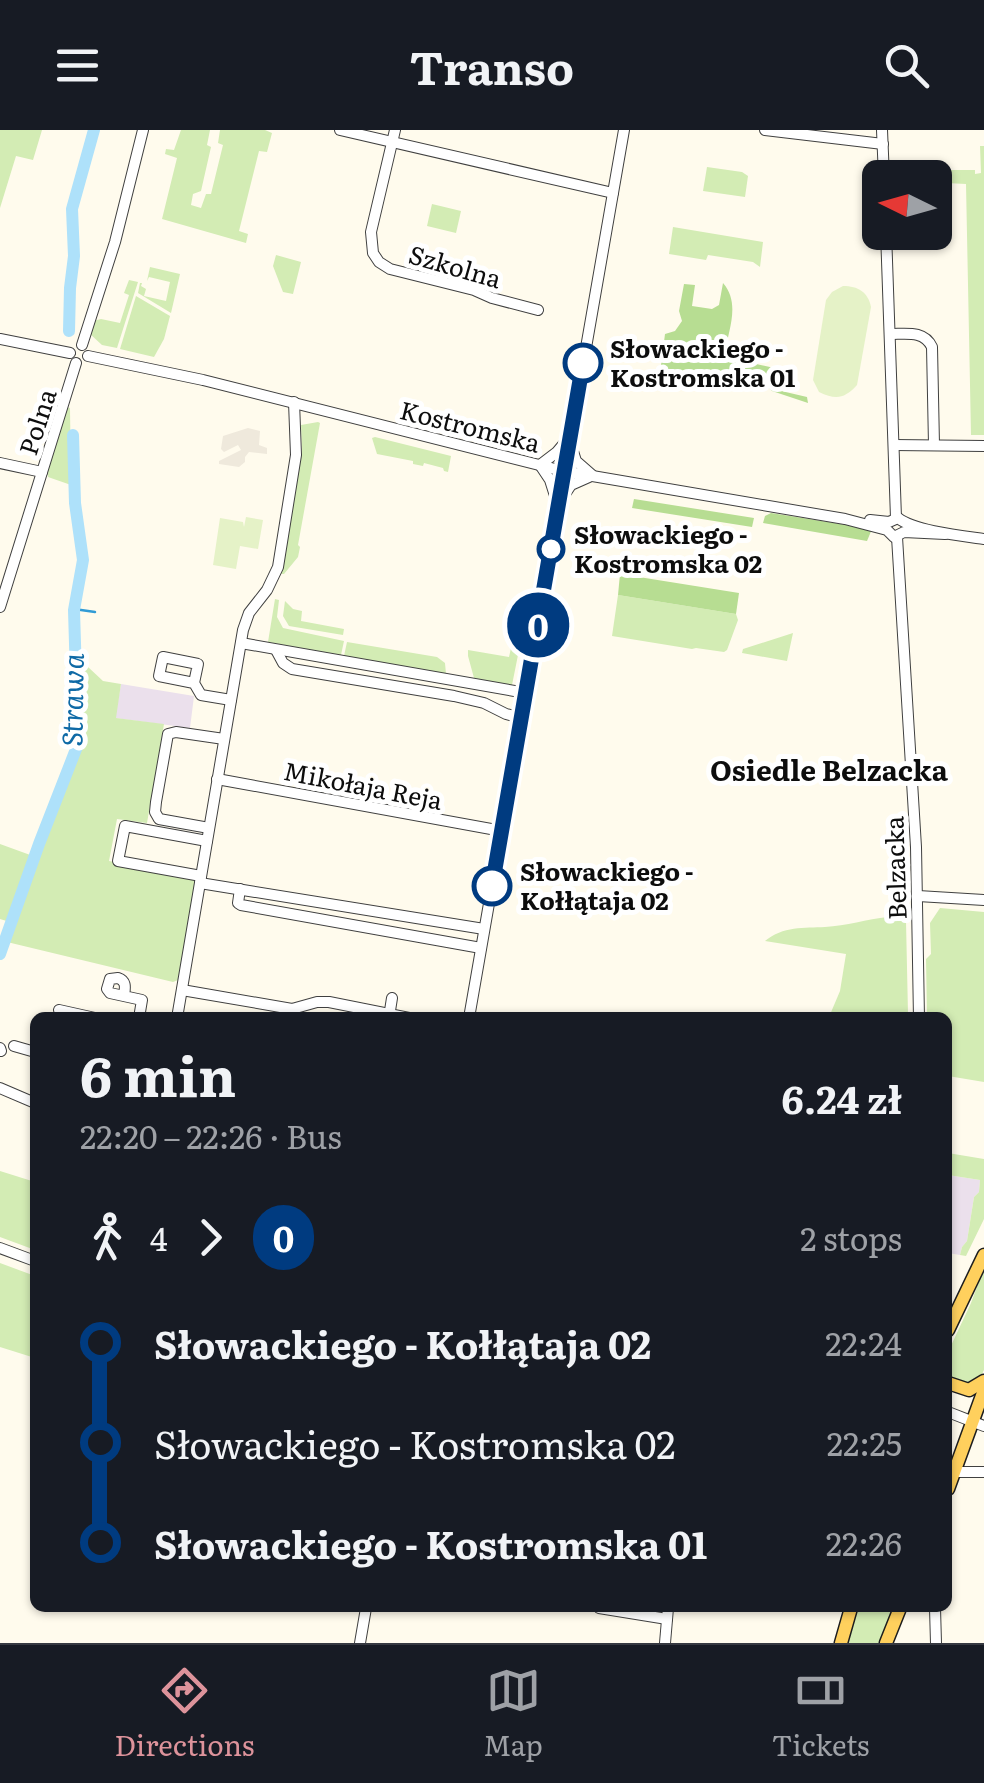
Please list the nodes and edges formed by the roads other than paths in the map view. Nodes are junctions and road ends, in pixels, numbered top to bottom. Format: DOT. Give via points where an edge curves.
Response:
graph roads {
  1 [pos="143,130"];
  2 [pos="340,130"];
  3 [pos="395,130"];
  4 [pos="624,130"];
  5 [pos="765,130"];
  6 [pos="882,130"];
  7 [pos="392,144"];
  8 [pos="883,144"];
  9 [pos="883,160"];
  10 [pos="613,194"];
  11 [pos="887,250"];
  12 [pos="538,310"];
  13 [pos="890,334"];
  14 [pos="0,339"];
  15 [pos="82,345"];
  16 [pos="88,356"];
  17 [pos="73,358"];
  18 [pos="294,402"];
  19 [pos="569,437"];
  20 [pos="894,444"];
  21 [pos="934,444"];
  22 [pos="984,446"];
  23 [pos="0,463"];
  24 [pos="540,465"];
  25 [pos="564,471"];
  26 [pos="42,472"];
  27 [pos="593,476"];
  28 [pos="558,505"];
  29 [pos="896,527"];
  30 [pos="984,539"];
  31 [pos="1,599"];
  32 [pos="241,643"];
  33 [pos="276,650"];
  34 [pos="454,681"];
  35 [pos="194,683"];
  36 [pos="526,693"];
  37 [pos="454,696"];
  38 [pos="230,700"];
  39 [pos="522,718"];
  40 [pos="224,739"];
  41 [pos="217,779"];
  42 [pos="209,828"];
  43 [pos="502,831"];
  44 [pos="207,842"];
  45 [pos="201,880"];
  46 [pos="240,889"];
  47 [pos="918,896"];
  48 [pos="984,900"];
  49 [pos="367,910"];
  50 [pos="457,925"];
  51 [pos="364,928"];
  52 [pos="484,930"];
  53 [pos="454,943"];
  54 [pos="481,948"];
  55 [pos="182,990"];
  56 [pos="124,996"];
  57 [pos="392,998"];
  58 [pos="59,1010"];
  59 [pos="68,1012"];
  60 [pos="139,1012"];
  61 [pos="178,1012"];
  62 [pos="282,1012"];
  63 [pos="289,1012"];
  64 [pos="371,1012"];
  65 [pos="390,1012"];
  66 [pos="470,1012"];
  67 [pos="919,1012"];
  68 [pos="14,1046"];
  69 [pos="30,1051"];
  70 [pos="0,1088"];
  71 [pos="30,1101"];
  72 [pos="0,1248"];
  73 [pos="984,1255"];
  74 [pos="30,1258"];
  75 [pos="952,1322"];
  76 [pos="984,1381"];
  77 [pos="952,1385"];
  78 [pos="984,1390"];
  79 [pos="952,1414"];
  80 [pos="978,1424"];
  81 [pos="952,1470"];
  82 [pos="952,1472"];
  83 [pos="984,1472"];
  84 [pos="365,1612"];
  85 [pos="850,1612"];
  86 [pos="898,1612"];
  87 [pos="936,1612"];
  88 [pos="668,1613"];
  89 [pos="360,1643"];
  90 [pos="664,1643"];
  91 [pos="841,1643"];
  92 [pos="886,1643"];
  93 [pos="936,1643"];
  1 -- 15 [label="street"];
  2 -- 7 [label="street"];
  3 -- 7 [label="street, Szkolna"];
  4 -- 10 [label="street"];
  5 -- 8 [label="street"];
  6 -- 8 [label="street"];
  7 -- 10 [label="street"];
  7 -- 12 [label="street, Szkolna" via="370,238 379,262"];
  8 -- 9 [label="street"];
  10 -- 19 [label="street"];
  11 -- 13 [label="street, Belzacka"];
  13 -- 20 [label="street, Belzacka"];
  13 -- 21 [label="street" via="921,335 932,347"];
  14 -- 17 [label="street"];
  15 -- 16 [label="street"];
  15 -- 17 [label="street" via="74,346"];
  16 -- 17 [label="street" via="85,362"];
  16 -- 18 [label="street, Kostromska"];
  17 -- 26 [label="street, Polna"];
  18 -- 24 [label="street, Kostromska"];
  18 -- 32 [label="street" via="295,461 278,567 246,621"];
  19 -- 24 [label="street"];
  19 -- 25 [label="street"];
  19 -- 27 [label="street" via="576,461"];
  20 -- 21 [label="street"];
  20 -- 29 [label="street, Belzacka"];
  21 -- 22 [label="street"];
  23 -- 26 [label="street"];
  24 -- 25 [label="street, Kostromska"];
  24 -- 28 [label="street"];
  25 -- 27 [label="street, Kostromska"];
  25 -- 28 [label="street"];
  26 -- 31 [label="street, Polna"];
  27 -- 28 [label="street" via="572,485"];
  27 -- 29 [label="street, Kostromska"];
  28 -- 36 [label="street"];
  29 -- 30 [label="street, Kostromska"];
  29 -- 47 [label="street, Belzacka"];
  32 -- 33 [label="street"];
  32 -- 38 [label="street"];
  33 -- 34 [label="street"];
  33 -- 37 [label="street" via="292,669"];
  34 -- 36 [label="street"];
  34 -- 37 [label="street"];
  35 -- 38 [label="street" via="201,695"];
  36 -- 39 [label="street"];
  37 -- 39 [label="street"];
  38 -- 40 [label="street"];
  39 -- 43 [label="street"];
  40 -- 41 [label="street"];
  40 -- 42 [label="street" via="168,734 156,802 158,818"];
  41 -- 42 [label="street"];
  41 -- 43 [label="street, Mikołaja Reja"];
  42 -- 44 [label="street"];
  43 -- 52 [label="street"];
  44 -- 45 [label="street"];
  44 -- 45 [label="street" via="124,826 118,861"];
  45 -- 46 [label="street"];
  45 -- 55 [label="street"];
  46 -- 49 [label="street"];
  46 -- 51 [label="street" via="241,905"];
  47 -- 48 [label="street"];
  47 -- 67 [label="street, Belzacka"];
  49 -- 50 [label="street"];
  49 -- 51 [label="street"];
  50 -- 52 [label="street"];
  50 -- 53 [label="street"];
  51 -- 53 [label="street"];
  52 -- 54 [label="street"];
  53 -- 54 [label="street"];
  54 -- 66 [label="street"];
  55 -- 61 [label="street"];
  55 -- 62 [label="street"];
  56 -- 60 [label="street" via="142,1000"];
  57 -- 65 [label="street"];
  58 -- 59 [label="street"];
  63 -- 64 [label="street" via="320,1001"];
  68 -- 69 [label="street"];
  70 -- 71 [label="street"];
  72 -- 74 [label="street"];
  73 -- 75 [label="main road"];
  76 -- 77 [label="main road" via="969,1390"];
  78 -- 80 [label="main road"];
  79 -- 80 [label="street"];
  80 -- 81 [label="main road"];
  82 -- 83 [label="street"];
  84 -- 89 [label="street"];
  85 -- 91 [label="main road"];
  86 -- 92 [label="main road"];
  87 -- 93 [label="street"];
  88 -- 90 [label="street"];
}
